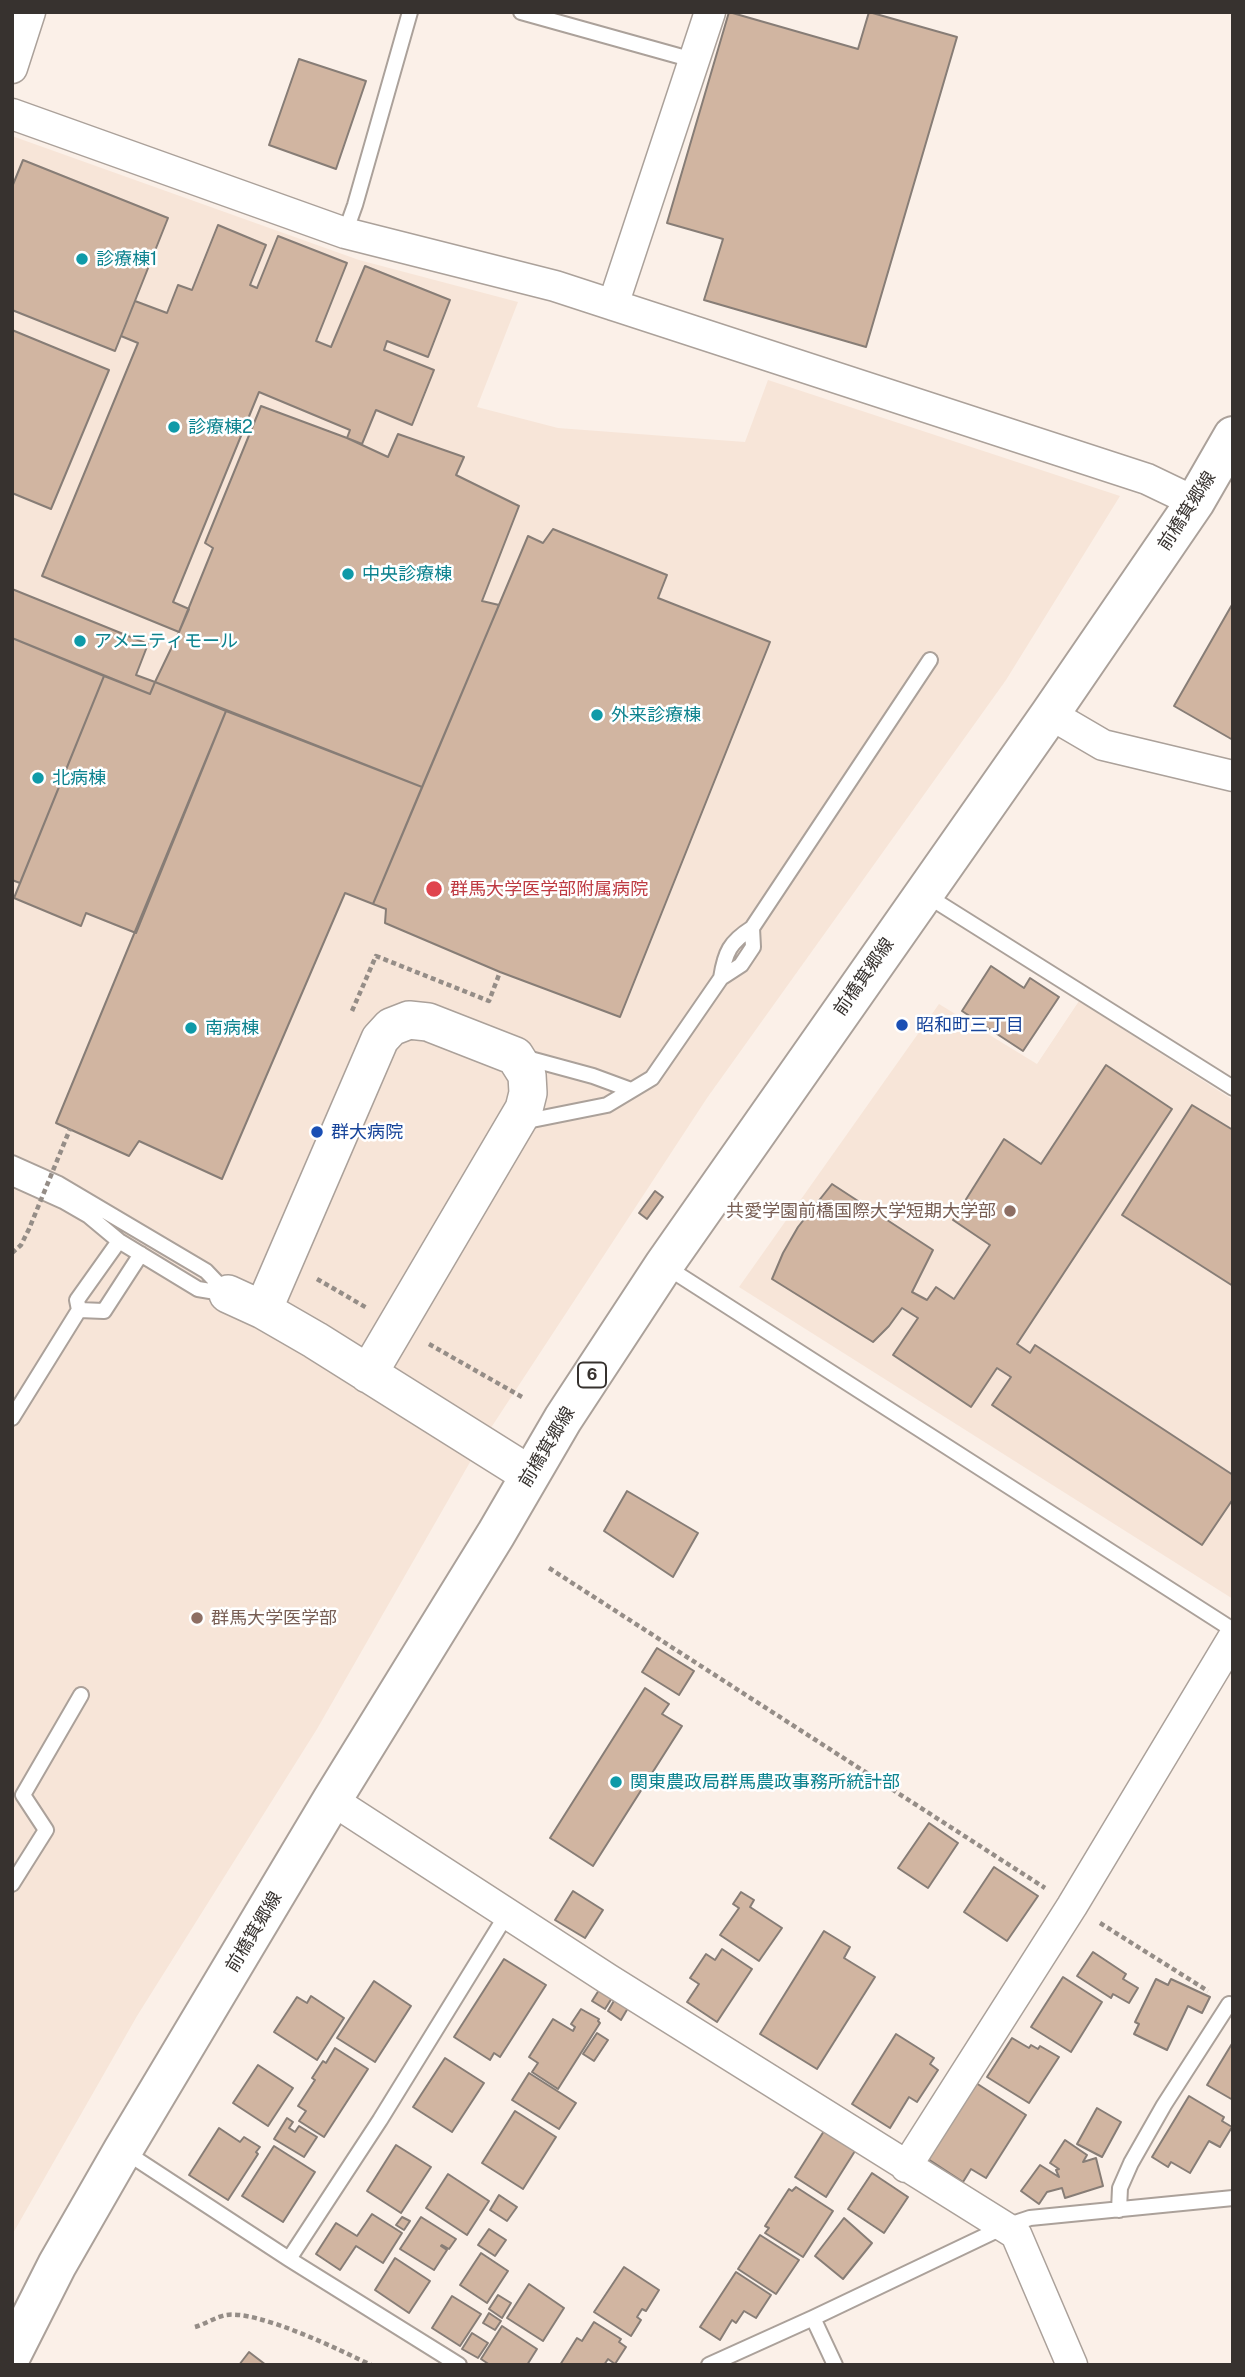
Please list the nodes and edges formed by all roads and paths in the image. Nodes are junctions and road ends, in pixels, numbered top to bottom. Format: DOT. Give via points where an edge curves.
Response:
graph roads {
  1 [pos="30,12"];
  2 [pos="410,12"];
  3 [pos="521,12"];
  4 [pos="710,12"];
  5 [pos="693,60"];
  6 [pos="12,68"];
  7 [pos="12,114"];
  8 [pos="345,233"];
  9 [pos="613,306"];
  10 [pos="1233,436"];
  11 [pos="1195,502"];
  12 [pos="930,660"];
  13 [pos="1050,714"];
  14 [pos="1233,776"];
  15 [pos="923,893"];
  16 [pos="515,1056"];
  17 [pos="1233,1088"];
  18 [pos="631,1090"];
  19 [pos="70,1129"];
  20 [pos="512,1132"];
  21 [pos="12,1163"];
  22 [pos="12,1178"];
  23 [pos="119,1241"];
  24 [pos="12,1253"];
  25 [pos="141,1254"];
  26 [pos="664,1265"];
  27 [pos="228,1294"];
  28 [pos="79,1310"];
  29 [pos="263,1310"];
  30 [pos="368,1374"];
  31 [pos="12,1419"];
  32 [pos="530,1475"];
  33 [pos="549,1568"];
  34 [pos="1233,1630"];
  35 [pos="1233,1638"];
  36 [pos="81,1695"];
  37 [pos="332,1800"];
  38 [pos="12,1884"];
  39 [pos="1072,1906"];
  40 [pos="507,1914"];
  41 [pos="1230,2004"];
  42 [pos="123,2150"];
  43 [pos="906,2166"];
  44 [pos="1233,2198"];
  45 [pos="1119,2210"];
  46 [pos="1006,2226"];
  47 [pos="289,2259"];
  48 [pos="813,2318"];
  49 [pos="195,2327"];
  50 [pos="12,2354"];
  51 [pos="371,2365"];
  52 [pos="459,2365"];
  53 [pos="709,2365"];
  54 [pos="835,2365"];
  55 [pos="1072,2365"];
  1 -- 6 [label="street"];
  2 -- 8 [label="lane"];
  3 -- 5 [label="lane"];
  4 -- 5 [label="street"];
  5 -- 9 [label="street"];
  7 -- 8 [label="street"];
  8 -- 9 [label="street" via="555,286"];
  9 -- 11 [label="street" via="1147,479"];
  10 -- 11 [label="main road, 前橋箕郷線 / 6"];
  11 -- 13 [label="main road, 前橋箕郷線 / 6"];
  12 -- 18 [label="lane" via="752,928 737,938 724,956 721,978 652,1078"];
  13 -- 14 [label="street" via="1103,745"];
  13 -- 15 [label="main road, 前橋箕郷線 / 6"];
  15 -- 17 [label="lane"];
  15 -- 26 [label="main road, 前橋箕郷線 / 6"];
  16 -- 18 [label="lane"];
  16 -- 20 [label="street" via="527,1075 528,1093"];
  16 -- 29 [label="street" via="428,1022 409,1020 391,1027 380,1039"];
  18 -- 20 [label="lane" via="607,1105 532,1121"];
  19 -- 24 [label="path, bridge" via="35,1217"];
  20 -- 30 [label="street"];
  21 -- 27 [label="lane" via="60,1184 206,1271"];
  22 -- 23 [label="lane" via="89,1216"];
  23 -- 25 [label="lane"];
  23 -- 28 [label="lane" via="77,1300"];
  25 -- 27 [label="lane" via="198,1289"];
  25 -- 28 [label="lane" via="104,1311"];
  26 -- 32 [label="main road, 前橋箕郷線 / 6"];
  26 -- 34 [label="lane"];
  27 -- 29 [label="street"];
  28 -- 31 [label="lane"];
  29 -- 30 [label="street"];
  30 -- 32 [label="street"];
  32 -- 37 [label="main road, 前橋箕郷線 / 6"];
  33 -- 39 [label="path"];
  35 -- 39 [label="street"];
  36 -- 38 [label="lane" via="23,1795 46,1830"];
  37 -- 40 [label="street"];
  37 -- 42 [label="main road, 前橋箕郷線 / 6"];
  39 -- 41 [label="path"];
  39 -- 43 [label="street"];
  40 -- 43 [label="street"];
  40 -- 47 [label="lane"];
  41 -- 45 [label="lane" via="1131,2163 1120,2188"];
  42 -- 47 [label="lane"];
  42 -- 50 [label="main road, 前橋箕郷線 / 6"];
  43 -- 46 [label="street"];
  44 -- 45 [label="lane"];
  45 -- 46 [label="lane" via="1030,2218"];
  46 -- 48 [label="lane"];
  46 -- 55 [label="street" via="1016,2234"];
  47 -- 52 [label="lane"];
  48 -- 53 [label="lane"];
  48 -- 54 [label="lane"];
  49 -- 51 [label="path" via="224,2315 243,2315"];
}
